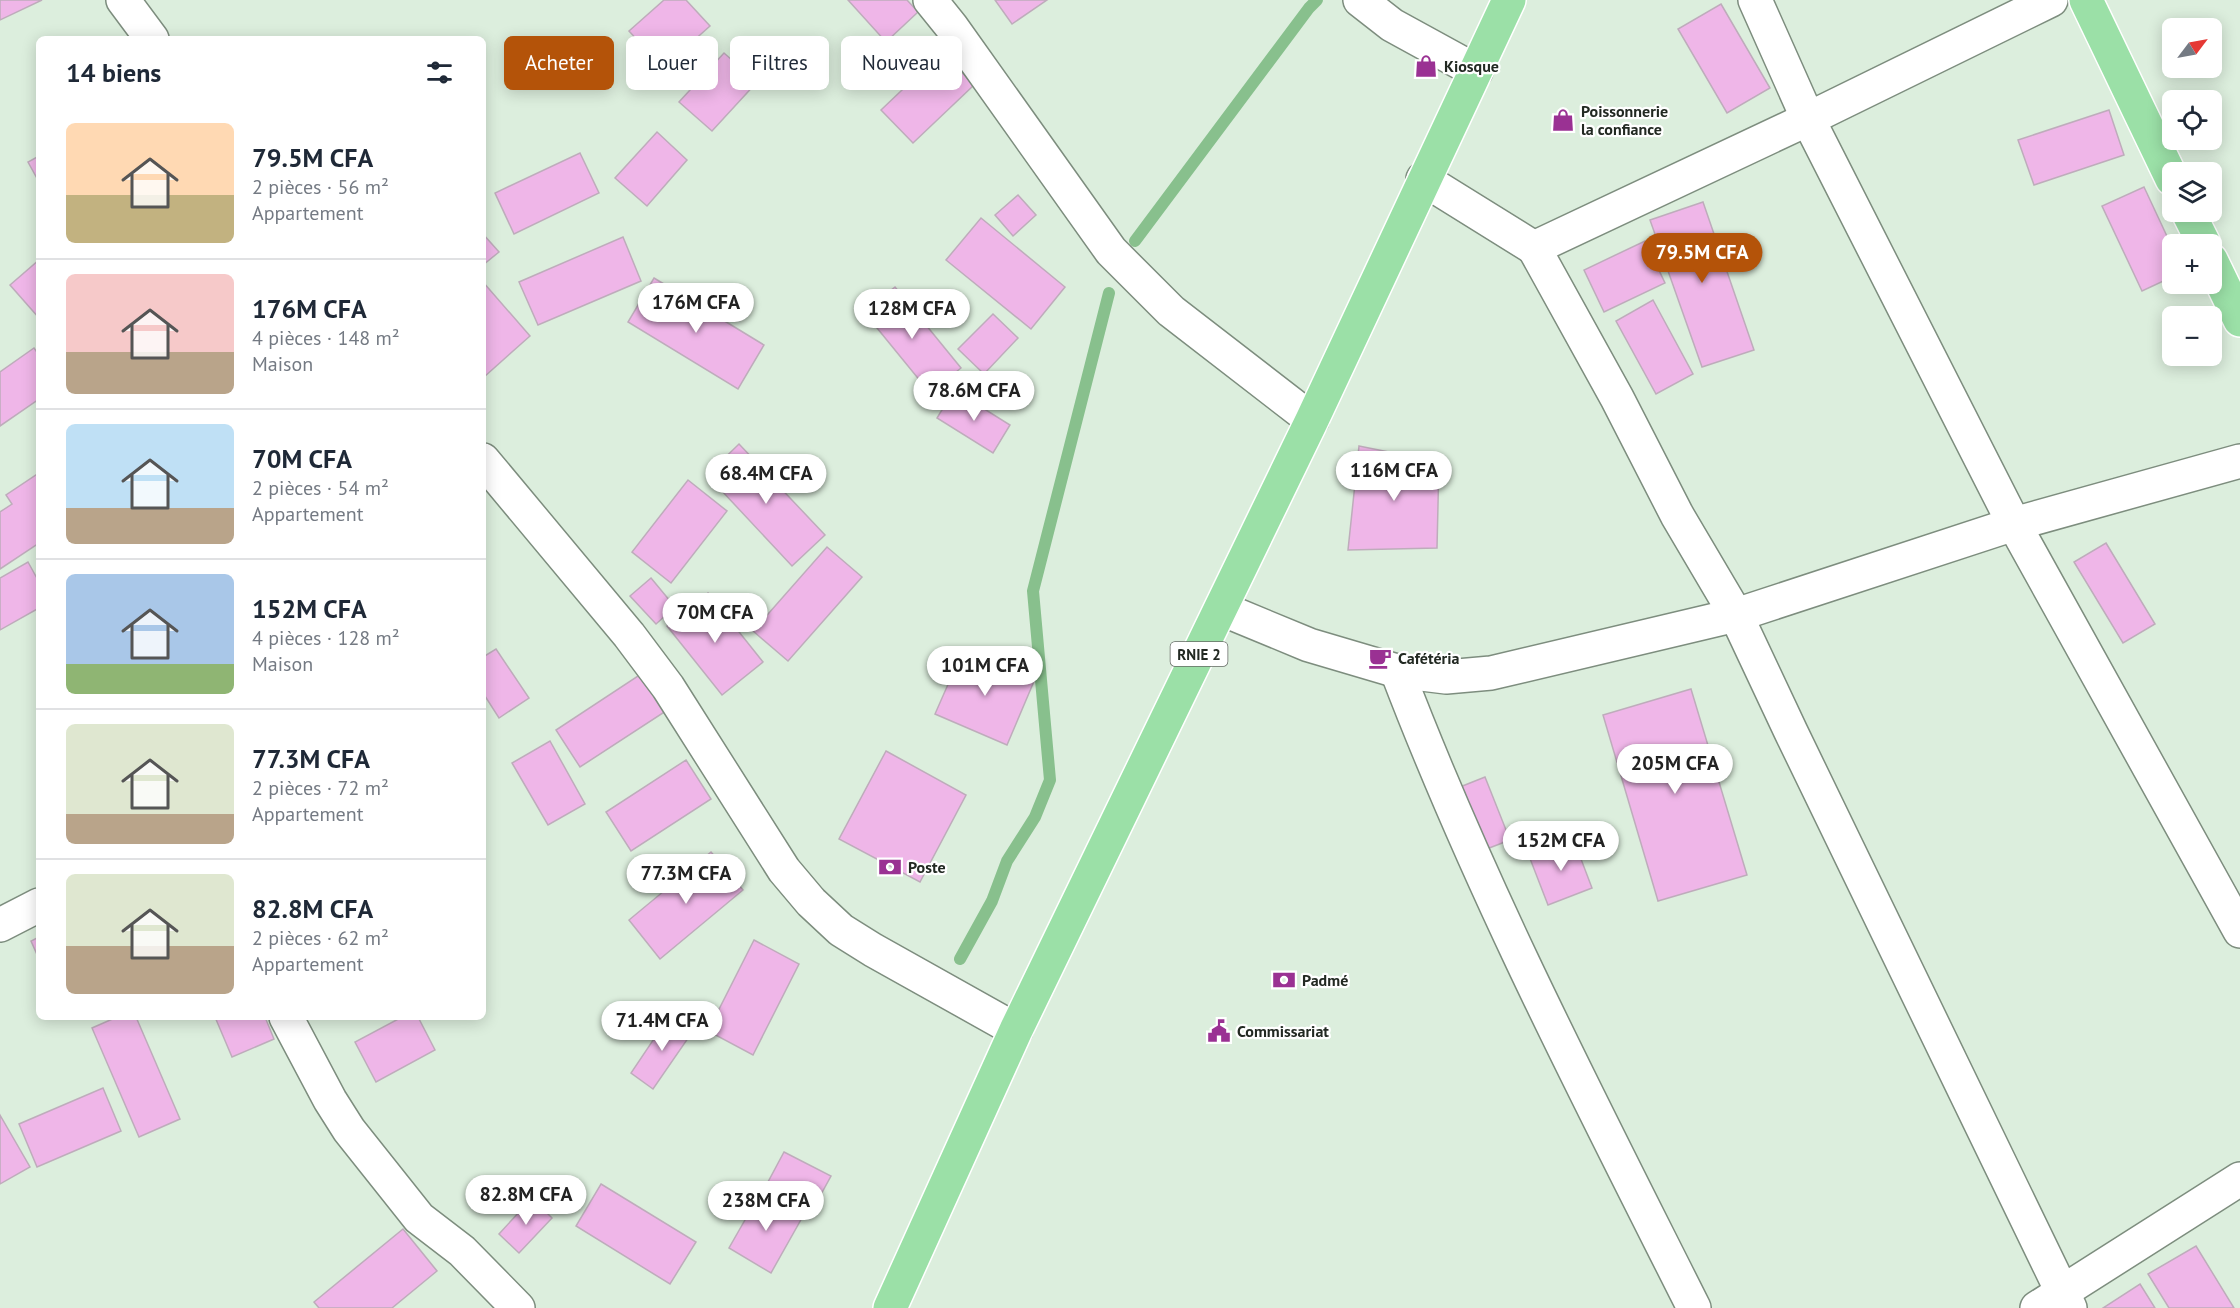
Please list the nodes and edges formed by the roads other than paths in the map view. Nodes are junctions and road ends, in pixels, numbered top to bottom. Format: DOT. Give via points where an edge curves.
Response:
graph roads {
  1 [pos="123,0"];
  2 [pos="930,0"];
  3 [pos="1360,0"];
  4 [pos="1509,0"];
  5 [pos="1755,0"];
  6 [pos="2051,0"];
  7 [pos="2086,0"];
  8 [pos="150,36"];
  9 [pos="1476,71"];
  10 [pos="1808,119"];
  11 [pos="2164,162"];
  12 [pos="1423,179"];
  13 [pos="1534,248"];
  14 [pos="2222,283"];
  15 [pos="2240,320"];
  16 [pos="1312,420"];
  17 [pos="2240,461"];
  18 [pos="486,464"];
  19 [pos="2014,524"];
  20 [pos="1222,609"];
  21 [pos="1736,615"];
  22 [pos="1398,671"];
  23 [pos="36,907"];
  24 [pos="0,925"];
  25 [pos="2240,931"];
  26 [pos="288,1020"];
  27 [pos="1016,1030"];
  28 [pos="2240,1179"];
  29 [pos="2056,1302"];
  30 [pos="518,1308"];
  31 [pos="890,1308"];
  32 [pos="1694,1308"];
  1 -- 8 [label="street"];
  2 -- 16 [label="street" via="1111,251 1171,311"];
  3 -- 9 [label="street" via="1392,25"];
  4 -- 9 [label="main road, RNIE 2"];
  5 -- 10 [label="street"];
  6 -- 10 [label="street"];
  7 -- 11 [label="main road"];
  9 -- 12 [label="main road, RNIE 2"];
  10 -- 13 [label="street"];
  10 -- 19 [label="street"];
  12 -- 13 [label="street"];
  12 -- 16 [label="main road, RNIE 2"];
  13 -- 21 [label="street" via="1677,515"];
  14 -- 15 [label="main road"];
  16 -- 20 [label="main road, RNIE 2"];
  17 -- 19 [label="street"];
  18 -- 27 [label="street" via="655,669 784,870 811,902 841,930 865,945"];
  19 -- 21 [label="street"];
  19 -- 25 [label="street"];
  20 -- 22 [label="street" via="1309,645"];
  20 -- 27 [label="main road, RNIE 2"];
  21 -- 22 [label="street" via="1491,672 1446,676"];
  21 -- 29 [label="street"];
  22 -- 32 [label="street" via="1426,746 1525,970"];
  23 -- 24 [label="street"];
  26 -- 30 [label="street" via="349,1130 419,1218 462,1251"];
  27 -- 31 [label="main road, RNIE 2"];
  28 -- 29 [label="street"];
}
